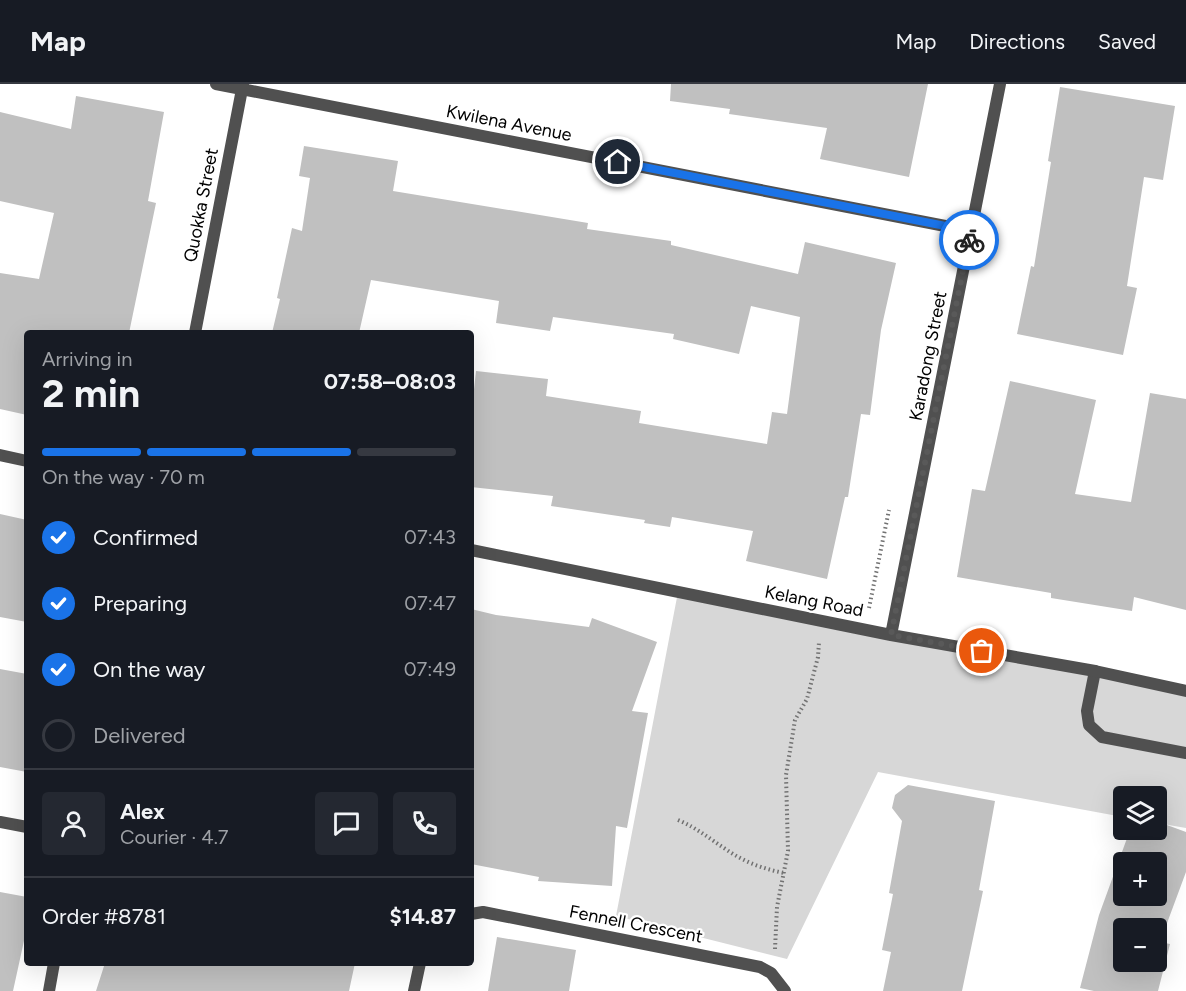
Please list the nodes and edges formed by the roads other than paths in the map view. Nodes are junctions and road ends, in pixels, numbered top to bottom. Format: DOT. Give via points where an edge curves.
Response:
graph roads {
  1 [pos="216,84"];
  2 [pos="1000,84"];
  3 [pos="242,86"];
  4 [pos="971,231"];
  5 [pos="196,330"];
  6 [pos="0,455"];
  7 [pos="24,460"];
  8 [pos="474,551"];
  9 [pos="891,635"];
  10 [pos="1095,671"];
  11 [pos="1186,691"];
  12 [pos="1186,753"];
  13 [pos="0,822"];
  14 [pos="24,826"];
  15 [pos="474,914"];
  16 [pos="53,966"];
  17 [pos="419,966"];
  18 [pos="49,991"];
  19 [pos="414,991"];
  20 [pos="785,991"];
  1 -- 3 [label="street, Kwilena Avenue"];
  2 -- 4 [label="street, Karadong Street"];
  3 -- 4 [label="street, Kwilena Avenue"];
  3 -- 5 [label="street, Quokka Street"];
  4 -- 9 [label="street, Karadong Street"];
  6 -- 7 [label="street"];
  8 -- 9 [label="street, Kelang Road"];
  9 -- 10 [label="street, Kelang Road"];
  10 -- 11 [label="street, Kelang Road"];
  10 -- 12 [label="street" via="1087,711 1089,725 1102,737"];
  13 -- 14 [label="street"];
  15 -- 20 [label="street, Fennell Crescent" via="483,912 760,967 771,973"];
  16 -- 18 [label="street"];
  17 -- 19 [label="street"];
}
